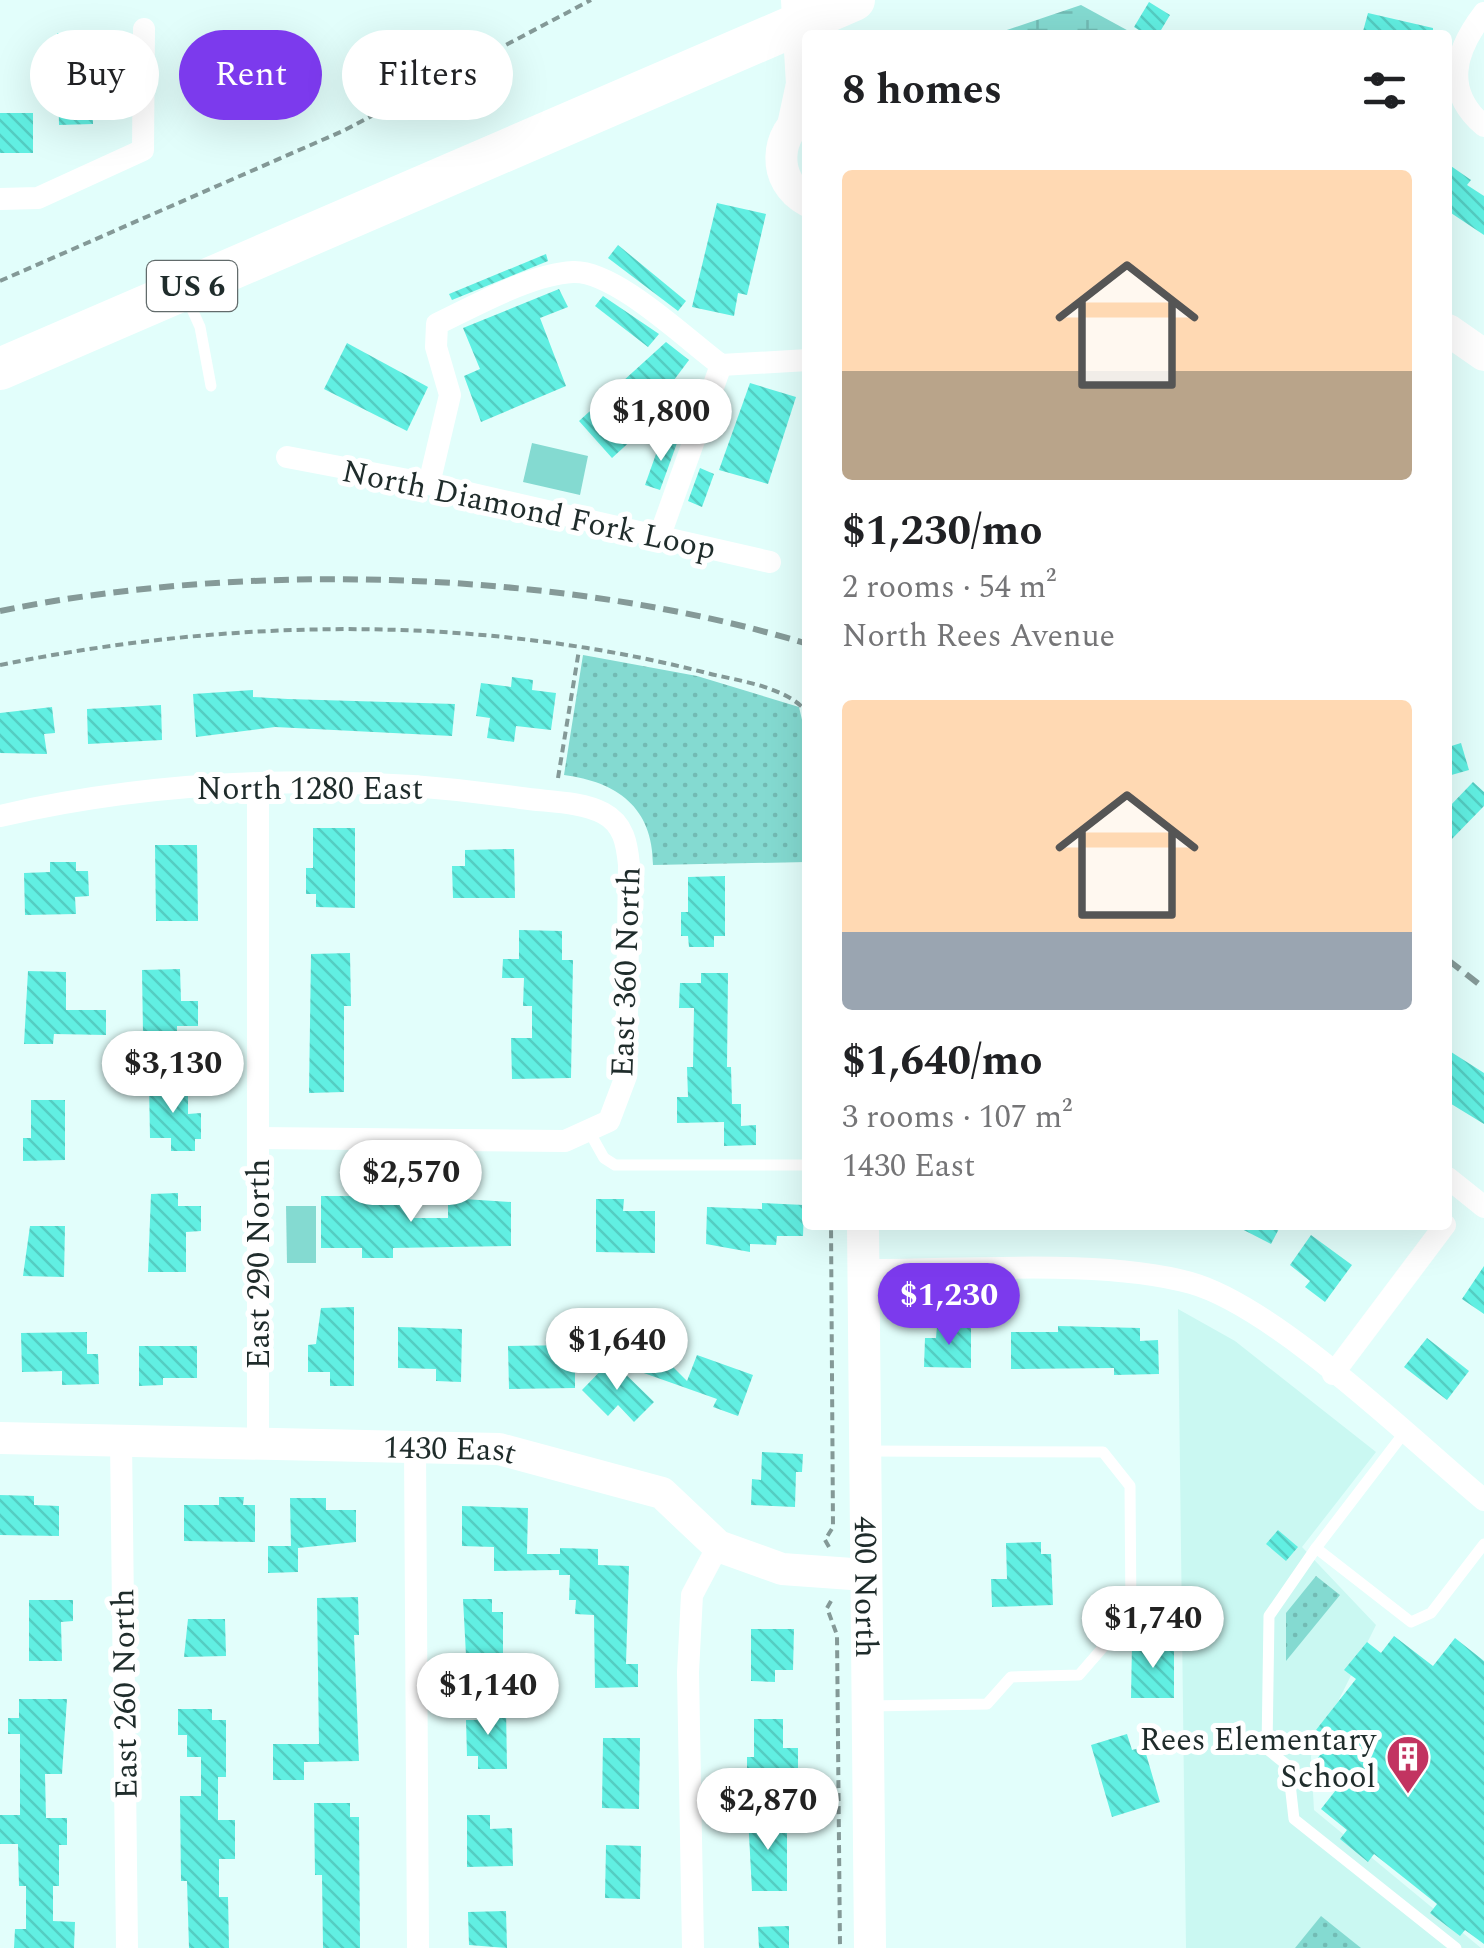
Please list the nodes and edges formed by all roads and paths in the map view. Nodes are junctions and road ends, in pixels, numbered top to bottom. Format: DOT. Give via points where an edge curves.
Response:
graph roads {
  1 [pos="591,0"];
  2 [pos="854,0"];
  3 [pos="1484,13"];
  4 [pos="802,24"];
  5 [pos="144,29"];
  6 [pos="801,117"];
  7 [pos="1484,126"];
  8 [pos="0,200"];
  9 [pos="802,201"];
  10 [pos="0,281"];
  11 [pos="184,290"];
  12 [pos="1452,333"];
  13 [pos="1484,355"];
  14 [pos="802,360"];
  15 [pos="721,365"];
  16 [pos="0,369"];
  17 [pos="211,386"];
  18 [pos="288,457"];
  19 [pos="429,484"];
  20 [pos="658,538"];
  21 [pos="770,562"];
  22 [pos="580,650"];
  23 [pos="0,665"];
  24 [pos="802,707"];
  25 [pos="557,784"];
  26 [pos="258,786"];
  27 [pos="0,816"];
  28 [pos="617,824"];
  29 [pos="599,1127"];
  30 [pos="258,1138"];
  31 [pos="802,1165"];
  32 [pos="1452,1181"];
  33 [pos="1476,1200"];
  34 [pos="1452,1219"];
  35 [pos="830,1230"];
  36 [pos="864,1230"];
  37 [pos="1441,1230"];
  38 [pos="864,1270"];
  39 [pos="1332,1374"];
  40 [pos="1404,1433"];
  41 [pos="0,1438"];
  42 [pos="121,1440"];
  43 [pos="258,1443"];
  44 [pos="415,1447"];
  45 [pos="866,1451"];
  46 [pos="1484,1500"];
  47 [pos="1484,1544"];
  48 [pos="718,1546"];
  49 [pos="829,1547"];
  50 [pos="1316,1548"];
  51 [pos="866,1574"];
  52 [pos="831,1603"];
  53 [pos="868,1706"];
  54 [pos="127,1948"];
  55 [pos="418,1948"];
  56 [pos="693,1948"];
  57 [pos="840,1948"];
  58 [pos="870,1948"];
  59 [pos="1456,1948"];
  1 -- 10 [label="path" via="345,130"];
  2 -- 11 [label="highway, US 6"];
  3 -- 7 [label="street" via="1454,70 1458,94"];
  4 -- 6 [label="main road"];
  5 -- 8 [label="street" via="143,150 38,198"];
  6 -- 9 [label="main road" via="781,150 782,170"];
  11 -- 16 [label="highway, US 6"];
  11 -- 17 [label="lane" via="200,328"];
  12 -- 13 [label="main road"];
  14 -- 15 [label="street"];
  15 -- 19 [label="street" via="610,281 574,272 507,292 437,324 436,347 450,395"];
  15 -- 20 [label="street"];
  18 -- 19 [label="street, North Diamond Fork Loop"];
  19 -- 20 [label="street, North Diamond Fork Loop"];
  20 -- 21 [label="street, North Diamond Fork Loop"];
  22 -- 23 [label="path" via="414,630 253,631 144,639"];
  22 -- 24 [label="path" via="674,665 755,686"];
  22 -- 25 [label="path"];
  26 -- 27 [label="street, North 1280 East" via="180,788"];
  26 -- 28 [label="street, North 1280 East" via="454,788 585,807"];
  26 -- 30 [label="street, East 290 North"];
  28 -- 29 [label="street, East 360 North" via="629,865 626,1076"];
  29 -- 30 [label="street" via="565,1140"];
  29 -- 31 [label="lane" via="604,1158 614,1165"];
  30 -- 43 [label="street, East 290 North"];
  32 -- 33 [label="street"];
  33 -- 34 [label="street"];
  35 -- 49 [label="path"];
  36 -- 38 [label="main road, 400 North"];
  37 -- 39 [label="street"];
  38 -- 39 [label="street" via="1116,1271 1192,1284 1250,1310"];
  38 -- 45 [label="main road, 400 North"];
  39 -- 40 [label="street"];
  40 -- 46 [label="street"];
  40 -- 50 [label="lane"];
  41 -- 42 [label="main road, 1430 East"];
  42 -- 43 [label="main road, 1430 East"];
  42 -- 54 [label="street, East 260 North"];
  43 -- 44 [label="main road, 1430 East"];
  44 -- 48 [label="main road, 1430 East" via="498,1449 662,1493"];
  44 -- 55 [label="street"];
  45 -- 51 [label="main road, 400 North"];
  45 -- 53 [label="lane" via="1103,1452 1130,1486 1130,1615 1079,1674 1011,1677 987,1704"];
  47 -- 50 [label="lane" via="1431,1614 1411,1622"];
  48 -- 51 [label="main road, 1430 East" via="782,1569"];
  48 -- 56 [label="street" via="692,1595"];
  50 -- 59 [label="lane" via="1269,1616 1268,1749 1288,1766 1294,1819"];
  51 -- 53 [label="main road, 400 North"];
  52 -- 57 [label="path"];
  53 -- 58 [label="main road, 400 North"];
}
